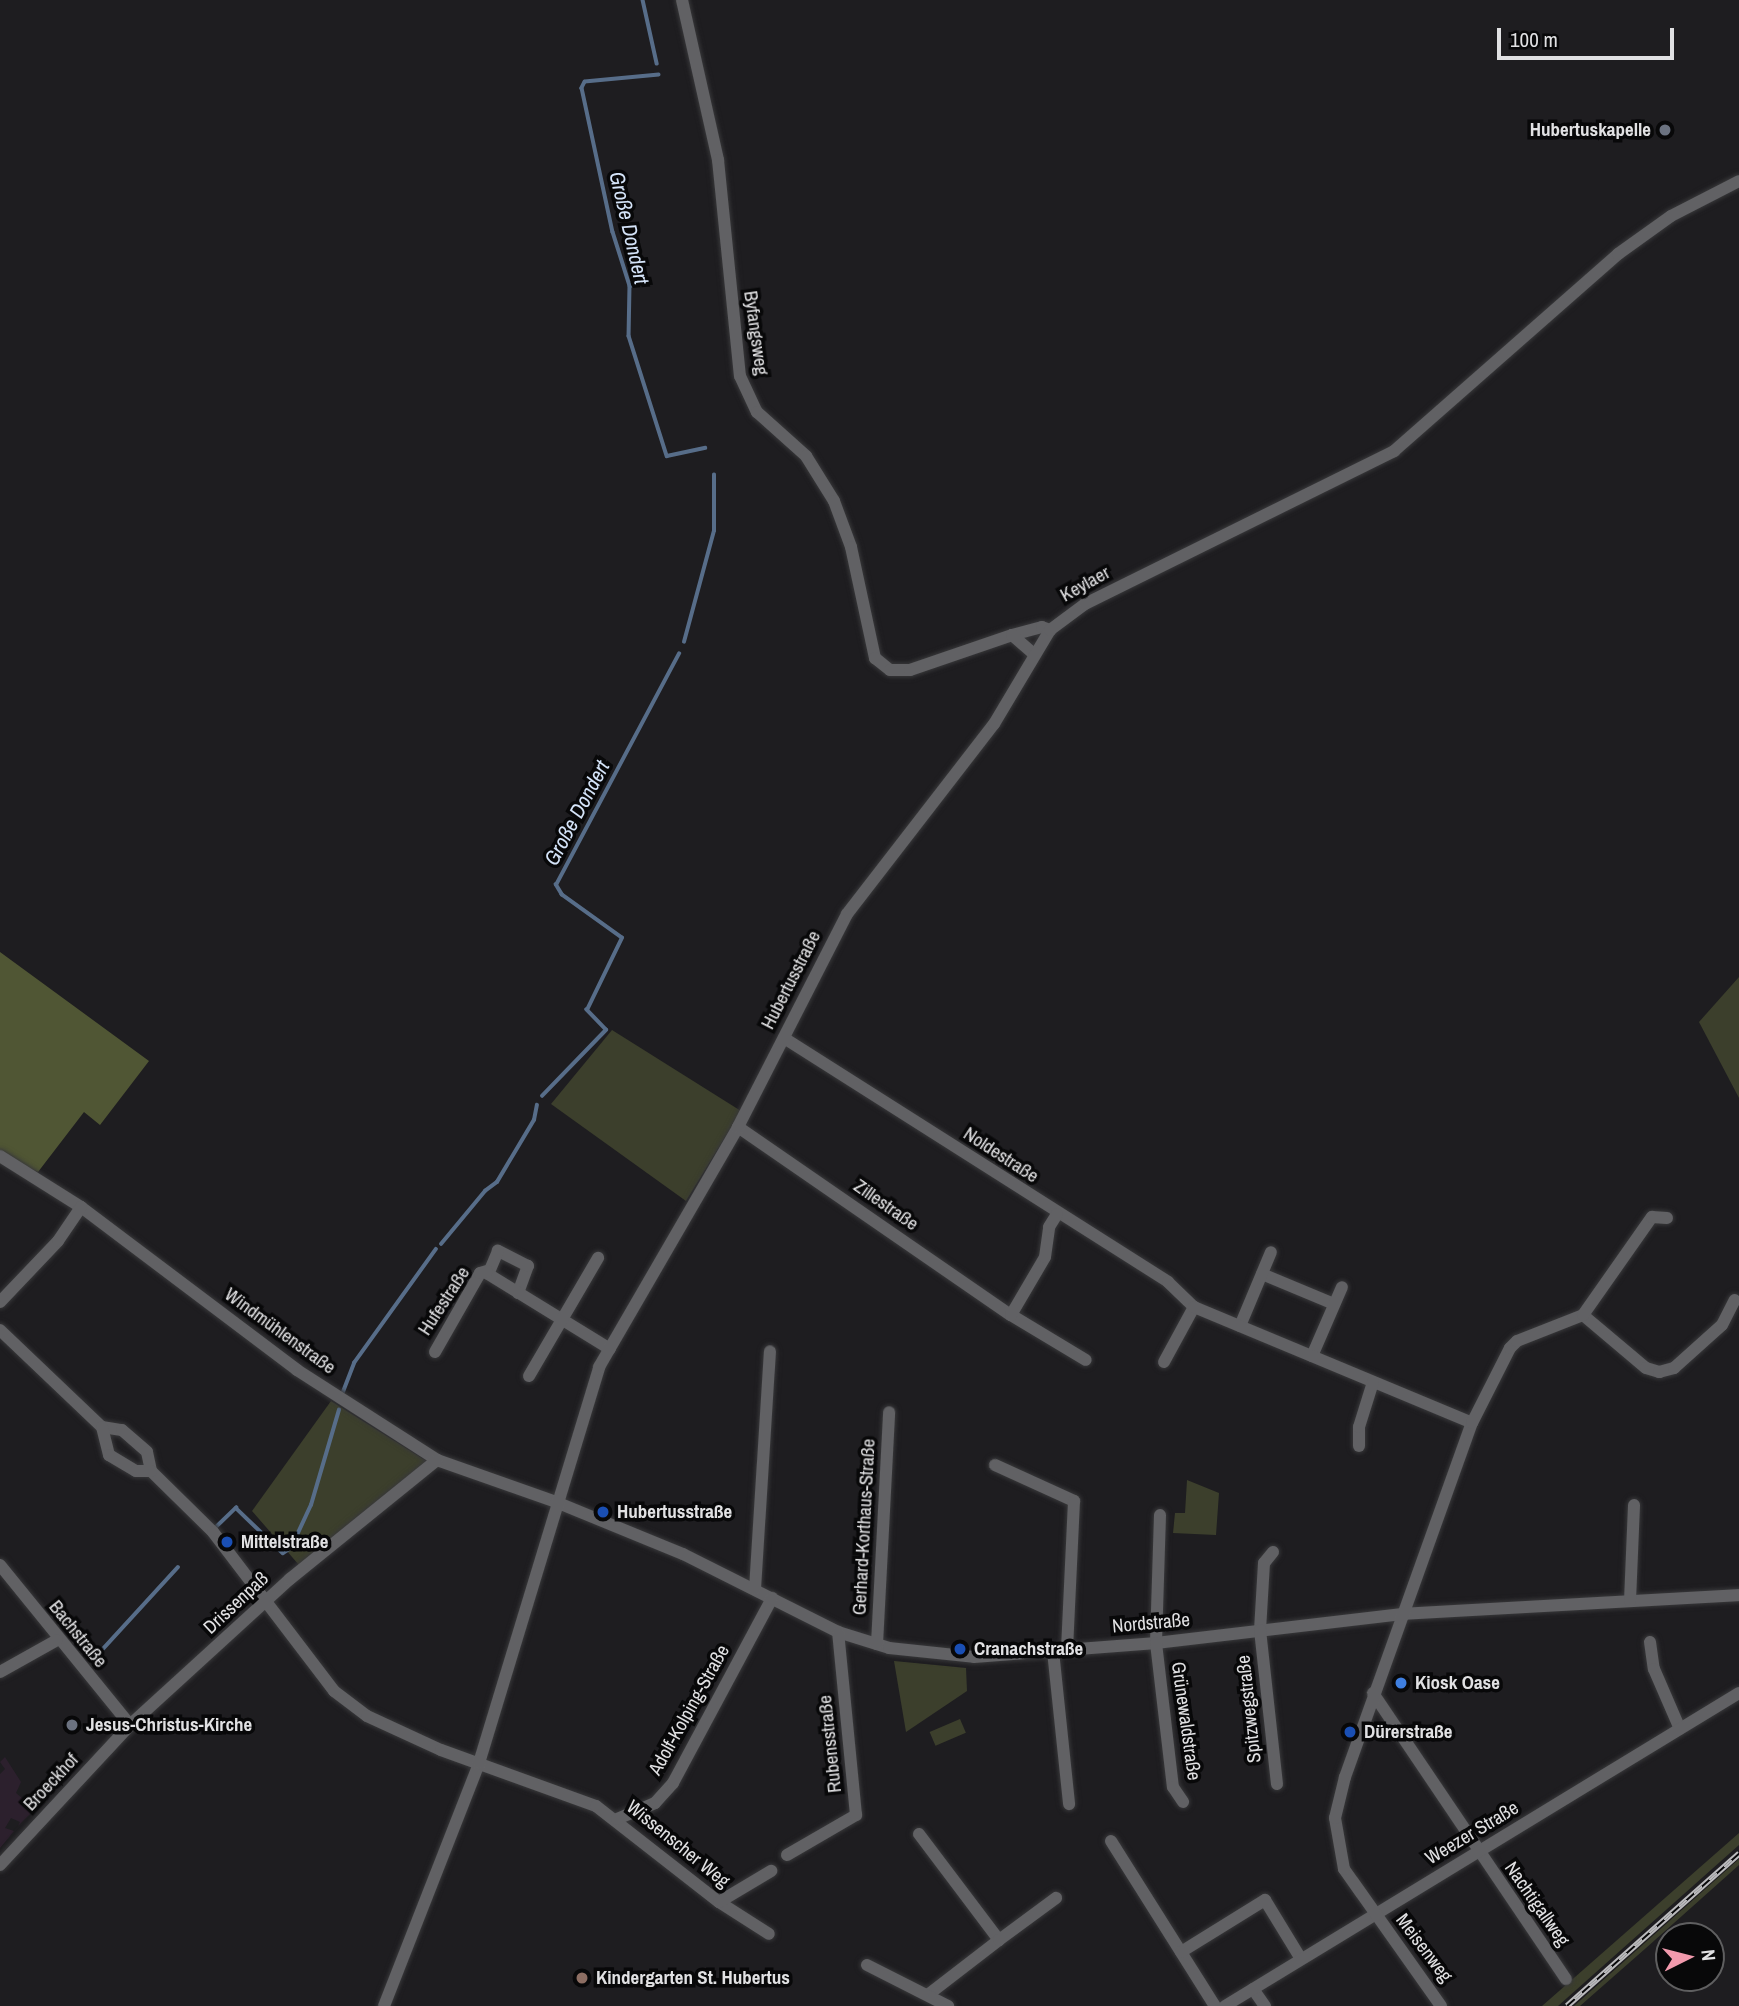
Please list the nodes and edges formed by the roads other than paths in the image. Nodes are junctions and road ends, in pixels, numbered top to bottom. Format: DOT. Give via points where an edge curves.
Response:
graph roads {
  1 [pos="682,0"];
  2 [pos="1739,181"];
  3 [pos="1050,630"];
  4 [pos="1012,635"];
  5 [pos="1034,654"];
  6 [pos="784,1038"];
  7 [pos="738,1127"];
  8 [pos="0,1156"];
  9 [pos="81,1206"];
  10 [pos="1057,1214"];
  11 [pos="1667,1218"];
  12 [pos="1271,1252"];
  13 [pos="598,1258"];
  14 [pos="487,1271"];
  15 [pos="1262,1274"];
  16 [pos="1342,1287"];
  17 [pos="518,1293"];
  18 [pos="1735,1300"];
  19 [pos="0,1302"];
  20 [pos="1334,1304"];
  21 [pos="1194,1307"];
  22 [pos="1011,1315"];
  23 [pos="1583,1315"];
  24 [pos="564,1319"];
  25 [pos="1240,1326"];
  26 [pos="0,1330"];
  27 [pos="610,1349"];
  28 [pos="770,1351"];
  29 [pos="435,1352"];
  30 [pos="1312,1356"];
  31 [pos="1086,1360"];
  32 [pos="1164,1362"];
  33 [pos="529,1376"];
  34 [pos="1373,1382"];
  35 [pos="889,1412"];
  36 [pos="1472,1423"];
  37 [pos="102,1427"];
  38 [pos="1359,1446"];
  39 [pos="437,1460"];
  40 [pos="995,1465"];
  41 [pos="151,1471"];
  42 [pos="556,1502"];
  43 [pos="1634,1505"];
  44 [pos="1160,1515"];
  45 [pos="1273,1552"];
  46 [pos="0,1564"];
  47 [pos="755,1590"];
  48 [pos="1739,1595"];
  49 [pos="772,1598"];
  50 [pos="1630,1601"];
  51 [pos="266,1603"];
  52 [pos="1402,1614"];
  53 [pos="1260,1630"];
  54 [pos="838,1632"];
  55 [pos="57,1640"];
  56 [pos="1650,1642"];
  57 [pos="1156,1643"];
  58 [pos="877,1644"];
  59 [pos="1060,1650"];
  60 [pos="0,1672"];
  61 [pos="1373,1693"];
  62 [pos="1739,1693"];
  63 [pos="130,1725"];
  64 [pos="1680,1729"];
  65 [pos="479,1763"];
  66 [pos="1277,1784"];
  67 [pos="1183,1802"];
  68 [pos="1069,1804"];
  69 [pos="617,1819"];
  70 [pos="919,1834"];
  71 [pos="1111,1841"];
  72 [pos="1476,1852"];
  73 [pos="787,1855"];
  74 [pos="0,1865"];
  75 [pos="771,1871"];
  76 [pos="1056,1898"];
  77 [pos="719,1902"];
  78 [pos="1374,1914"];
  79 [pos="769,1934"];
  80 [pos="999,1940"];
  81 [pos="1181,1952"];
  82 [pos="1301,1959"];
  83 [pos="867,1965"];
  84 [pos="1566,1979"];
  85 [pos="1253,1989"];
  86 [pos="929,1994"];
  87 [pos="384,2006"];
  88 [pos="947,2006"];
  89 [pos="1214,2006"];
  90 [pos="1225,2006"];
  91 [pos="1265,2006"];
  92 [pos="1441,2006"];
  1 -- 4 [label="street, Byfangsweg" via="718,160 740,376 757,412 806,456 834,501 851,547 876,658 890,670 909,670"];
  2 -- 3 [label="street, Keylaer" via="1671,216 1618,254 1394,451 1085,604"];
  3 -- 4 [label="street, Byfangsweg" via="1042,627"];
  3 -- 5 [label="street, Hubertusstraße"];
  4 -- 5 [label="street"];
  5 -- 6 [label="street, Hubertusstraße" via="994,724 847,914"];
  6 -- 7 [label="street, Hubertusstraße"];
  6 -- 10 [label="street, Noldestraße"];
  7 -- 22 [label="street, Zillestraße"];
  7 -- 27 [label="street, Hubertusstraße"];
  8 -- 9 [label="street, Windmühlenstraße"];
  9 -- 19 [label="street" via="58,1241"];
  9 -- 39 [label="street, Windmühlenstraße" via="298,1370"];
  10 -- 21 [label="street, Noldestraße" via="1168,1282"];
  10 -- 22 [label="street" via="1049,1227 1045,1257"];
  11 -- 23 [label="street" via="1652,1217"];
  12 -- 15 [label="street"];
  13 -- 24 [label="street"];
  14 -- 17 [label="street, Hufestraße"];
  14 -- 17 [label="street, Hufestraße" via="500,1251 528,1266"];
  14 -- 29 [label="street, Hufestraße" via="481,1273"];
  15 -- 20 [label="street"];
  15 -- 25 [label="street"];
  16 -- 20 [label="street"];
  17 -- 24 [label="street, Hufestraße"];
  18 -- 23 [label="street" via="1722,1325 1674,1368 1660,1372 1646,1368"];
  20 -- 30 [label="street"];
  21 -- 25 [label="street, Noldestraße"];
  21 -- 32 [label="street"];
  22 -- 31 [label="street, Zillestraße"];
  23 -- 36 [label="street" via="1517,1341"];
  24 -- 27 [label="street, Hufestraße"];
  24 -- 33 [label="street"];
  25 -- 30 [label="street, Noldestraße"];
  26 -- 37 [label="street"];
  27 -- 42 [label="street, Hubertusstraße" via="599,1367"];
  28 -- 47 [label="street"];
  30 -- 34 [label="street, Noldestraße"];
  34 -- 36 [label="street, Noldestraße"];
  34 -- 38 [label="street" via="1359,1427"];
  35 -- 58 [label="street, Gerhard-Korthaus-Straße"];
  36 -- 52 [label="street"];
  37 -- 41 [label="street" via="122,1430 147,1452"];
  37 -- 41 [label="street" via="109,1455 136,1471"];
  39 -- 42 [label="street, Windmühlenstraße"];
  39 -- 51 [label="street, Drissenpaß"];
  40 -- 59 [label="street" via="1073,1501"];
  41 -- 51 [label="street" via="213,1532"];
  42 -- 47 [label="street, Nordstraße"];
  42 -- 65 [label="street, Hubertusstraße"];
  43 -- 50 [label="street"];
  44 -- 57 [label="street, Grünewaldstraße"];
  45 -- 53 [label="street, Spitzwegstraße" via="1264,1563"];
  46 -- 55 [label="street, Bachstraße"];
  47 -- 49 [label="street, Nordstraße"];
  48 -- 50 [label="street, Nordstraße"];
  49 -- 54 [label="street, Nordstraße"];
  49 -- 69 [label="street, Adolf-Kolping-Straße" via="674,1783 655,1803"];
  50 -- 52 [label="street, Nordstraße"];
  51 -- 63 [label="street, Drissenpaß"];
  51 -- 65 [label="street" via="317,1673 367,1716"];
  52 -- 53 [label="street, Nordstraße"];
  52 -- 61 [label="street"];
  53 -- 57 [label="street, Nordstraße"];
  53 -- 66 [label="street, Spitzwegstraße"];
  54 -- 58 [label="street, Nordstraße"];
  54 -- 73 [label="street, Rubensstraße" via="856,1815"];
  55 -- 60 [label="street"];
  55 -- 63 [label="street, Bachstraße"];
  56 -- 64 [label="street" via="1654,1669"];
  57 -- 59 [label="street, Nordstraße"];
  57 -- 67 [label="street, Grünewaldstraße" via="1173,1787"];
  58 -- 59 [label="street, Nordstraße" via="960,1658"];
  59 -- 68 [label="street"];
  61 -- 72 [label="street, Nachtigallweg"];
  61 -- 78 [label="street" via="1338,1799 1335,1835 1344,1869"];
  62 -- 64 [label="street, Weezer Straße"];
  63 -- 74 [label="street, Broeckhof"];
  64 -- 72 [label="street, Weezer Straße"];
  65 -- 69 [label="street, Wissenscher Weg" via="596,1806"];
  65 -- 87 [label="street, Hubertusstraße"];
  69 -- 77 [label="street, Wissenscher Weg"];
  70 -- 80 [label="street"];
  71 -- 81 [label="street"];
  72 -- 78 [label="street, Weezer Straße"];
  72 -- 84 [label="street, Nachtigallweg"];
  75 -- 77 [label="street"];
  76 -- 80 [label="street"];
  77 -- 79 [label="street, Wissenscher Weg"];
  78 -- 82 [label="street, Weezer Straße"];
  78 -- 92 [label="street, Meisenweg"];
  80 -- 86 [label="street"];
  81 -- 82 [label="street" via="1265,1900"];
  81 -- 89 [label="street"];
  82 -- 85 [label="street, Weezer Straße"];
  83 -- 86 [label="street"];
  85 -- 90 [label="street, Weezer Straße"];
  85 -- 91 [label="street"];
  86 -- 88 [label="street"];
}
